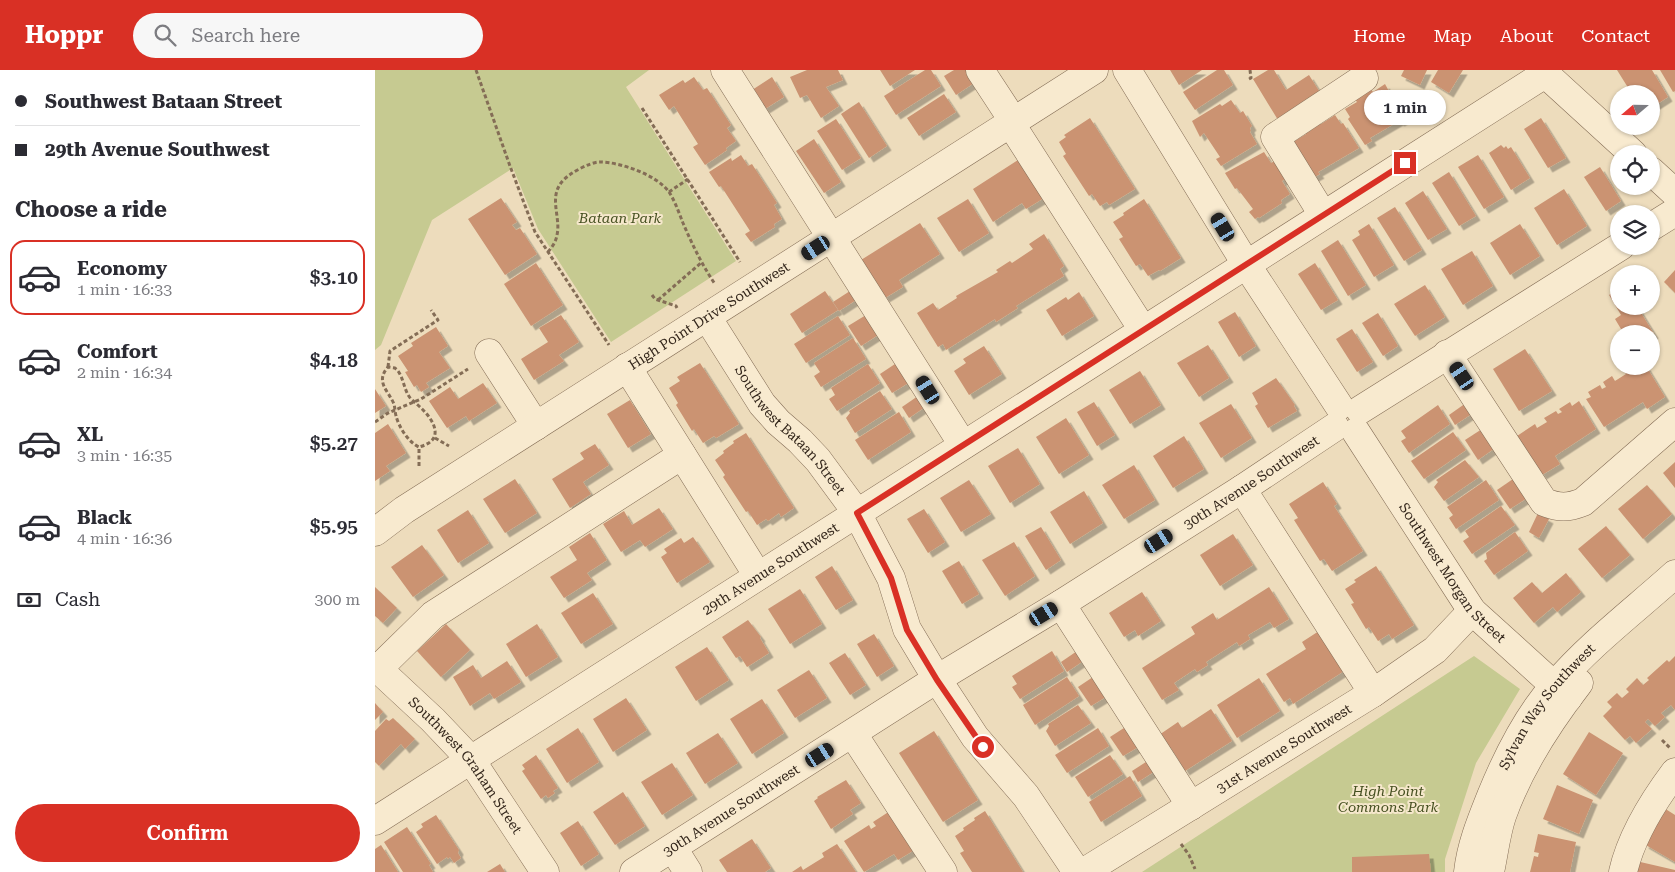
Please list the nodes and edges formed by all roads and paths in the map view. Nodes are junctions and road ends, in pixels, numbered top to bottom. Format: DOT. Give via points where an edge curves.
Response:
graph roads {
  1 [pos="476,70"];
  2 [pos="725,70"];
  3 [pos="981,70"];
  4 [pos="1094,70"];
  5 [pos="1127,70"];
  6 [pos="1250,70"];
  7 [pos="1543,72"];
  8 [pos="1364,78"];
  9 [pos="1249,79"];
  10 [pos="643,108"];
  11 [pos="1013,123"];
  12 [pos="1623,145"];
  13 [pos="688,179"];
  14 [pos="1660,179"];
  15 [pos="669,192"];
  16 [pos="1675,193"];
  17 [pos="1675,212"];
  18 [pos="1323,215"];
  19 [pos="1660,221"];
  20 [pos="831,238"];
  21 [pos="548,252"];
  22 [pos="1610,253"];
  23 [pos="702,262"];
  24 [pos="740,262"];
  25 [pos="1246,264"];
  26 [pos="720,291"];
  27 [pos="652,295"];
  28 [pos="658,300"];
  29 [pos="431,310"];
  30 [pos="679,310"];
  31 [pos="707,317"];
  32 [pos="1143,330"];
  33 [pos="609,345"];
  34 [pos="1447,354"];
  35 [pos="479,361"];
  36 [pos="388,367"];
  37 [pos="627,368"];
  38 [pos="414,402"];
  39 [pos="395,410"];
  40 [pos="1347,419"];
  41 [pos="375,422"];
  42 [pos="1675,422"];
  43 [pos="536,426"];
  44 [pos="435,438"];
  45 [pos="963,445"];
  46 [pos="449,446"];
  47 [pos="419,447"];
  48 [pos="682,455"];
  49 [pos="419,466"];
  50 [pos="1242,489"];
  51 [pos="857,513"];
  52 [pos="375,532"];
  53 [pos="1675,574"];
  54 [pos="758,576"];
  55 [pos="1675,600"];
  56 [pos="1061,604"];
  57 [pos="1472,611"];
  58 [pos="376,668"];
  59 [pos="937,680"];
  60 [pos="1561,692"];
  61 [pos="1373,693"];
  62 [pos="853,734"];
  63 [pos="1662,740"];
  64 [pos="1675,753"];
  65 [pos="471,760"];
  66 [pos="1675,772"];
  67 [pos="1191,806"];
  68 [pos="375,821"];
  69 [pos="1181,844"];
  70 [pos="673,848"];
  71 [pos="1195,869"];
  72 [pos="545,872"];
  73 [pos="634,872"];
  74 [pos="688,872"];
  75 [pos="943,872"];
  76 [pos="1077,872"];
  77 [pos="1084,872"];
  78 [pos="1468,872"];
  79 [pos="1491,872"];
  80 [pos="1623,872"];
  1 -- 21 [label="path" via="535,232"];
  2 -- 20 [label="street"];
  3 -- 11 [label="street"];
  4 -- 11 [label="street, High Point Drive Southwest"];
  5 -- 25 [label="street, Southwest Morgan Street"];
  6 -- 9 [label="path"];
  7 -- 12 [label="street"];
  7 -- 18 [label="street, 29th Avenue Southwest"];
  8 -- 18 [label="street" via="1275,137"];
  10 -- 13 [label="path"];
  11 -- 20 [label="street, High Point Drive Southwest"];
  11 -- 32 [label="street"];
  13 -- 15 [label="path"];
  13 -- 24 [label="path"];
  14 -- 16 [label="street"];
  15 -- 21 [label="path" via="633,168 598,162 582,168 560,184 555,201 557,236"];
  15 -- 23 [label="path"];
  17 -- 19 [label="street"];
  18 -- 25 [label="street, 29th Avenue Southwest"];
  20 -- 31 [label="street, High Point Drive Southwest"];
  20 -- 45 [label="street"];
  21 -- 33 [label="path"];
  22 -- 34 [label="street, 30th Avenue Southwest"];
  23 -- 26 [label="path"];
  23 -- 28 [label="path"];
  25 -- 32 [label="street, 29th Avenue Southwest"];
  25 -- 40 [label="street, Southwest Morgan Street"];
  27 -- 28 [label="path"];
  28 -- 30 [label="path"];
  29 -- 36 [label="path" via="438,320 390,351"];
  31 -- 37 [label="street, High Point Drive Southwest"];
  31 -- 51 [label="street, Southwest Bataan Street" via="762,404 818,460"];
  32 -- 45 [label="street, 29th Avenue Southwest"];
  34 -- 40 [label="street, 30th Avenue Southwest"];
  34 -- 42 [label="street" via="1545,502 1557,507 1583,502"];
  35 -- 38 [label="path"];
  35 -- 43 [label="street"];
  36 -- 38 [label="path" via="398,371"];
  36 -- 39 [label="path" via="382,372 380,382"];
  37 -- 43 [label="street, High Point Drive Southwest"];
  37 -- 48 [label="street"];
  38 -- 39 [label="path"];
  38 -- 44 [label="path" via="432,421"];
  39 -- 41 [label="path"];
  39 -- 47 [label="path" via="406,436"];
  40 -- 50 [label="street, 30th Avenue Southwest"];
  40 -- 57 [label="street, Southwest Morgan Street"];
  43 -- 52 [label="street, High Point Drive Southwest"];
  44 -- 46 [label="path"];
  44 -- 47 [label="path"];
  45 -- 51 [label="street, 29th Avenue Southwest"];
  47 -- 49 [label="path"];
  48 -- 54 [label="street"];
  48 -- 58 [label="street" via="433,615"];
  50 -- 56 [label="street, 30th Avenue Southwest"];
  50 -- 61 [label="street"];
  51 -- 54 [label="street, 29th Avenue Southwest"];
  51 -- 59 [label="street, Southwest Bataan Street" via="891,578 907,630"];
  53 -- 60 [label="street, Sylvan Way Southwest" via="1572,665"];
  54 -- 65 [label="street, 29th Avenue Southwest"];
  55 -- 60 [label="street, Sylvan Way Southwest" via="1579,683"];
  56 -- 59 [label="street, 30th Avenue Southwest"];
  56 -- 67 [label="street"];
  57 -- 60 [label="street, Southwest Morgan Street"];
  57 -- 61 [label="street, 31st Avenue Southwest" via="1435,650"];
  58 -- 65 [label="street, Southwest Graham Street"];
  59 -- 62 [label="street, 30th Avenue Southwest"];
  59 -- 76 [label="street, Southwest Bataan Street" via="975,737 1026,796"];
  60 -- 78 [label="street, Sylvan Way Southwest" via="1525,728 1498,778 1481,820"];
  60 -- 79 [label="street, Sylvan Way Southwest" via="1502,817"];
  61 -- 67 [label="street, 31st Avenue Southwest"];
  62 -- 70 [label="street, 30th Avenue Southwest"];
  62 -- 75 [label="street"];
  63 -- 64 [label="path"];
  65 -- 68 [label="street, 29th Avenue Southwest"];
  65 -- 72 [label="street, Southwest Graham Street"];
  66 -- 80 [label="street" via="1649,809"];
  67 -- 77 [label="street, 31st Avenue Southwest"];
  69 -- 71 [label="path"];
  70 -- 73 [label="street, 30th Avenue Southwest"];
  70 -- 74 [label="street"];
}
